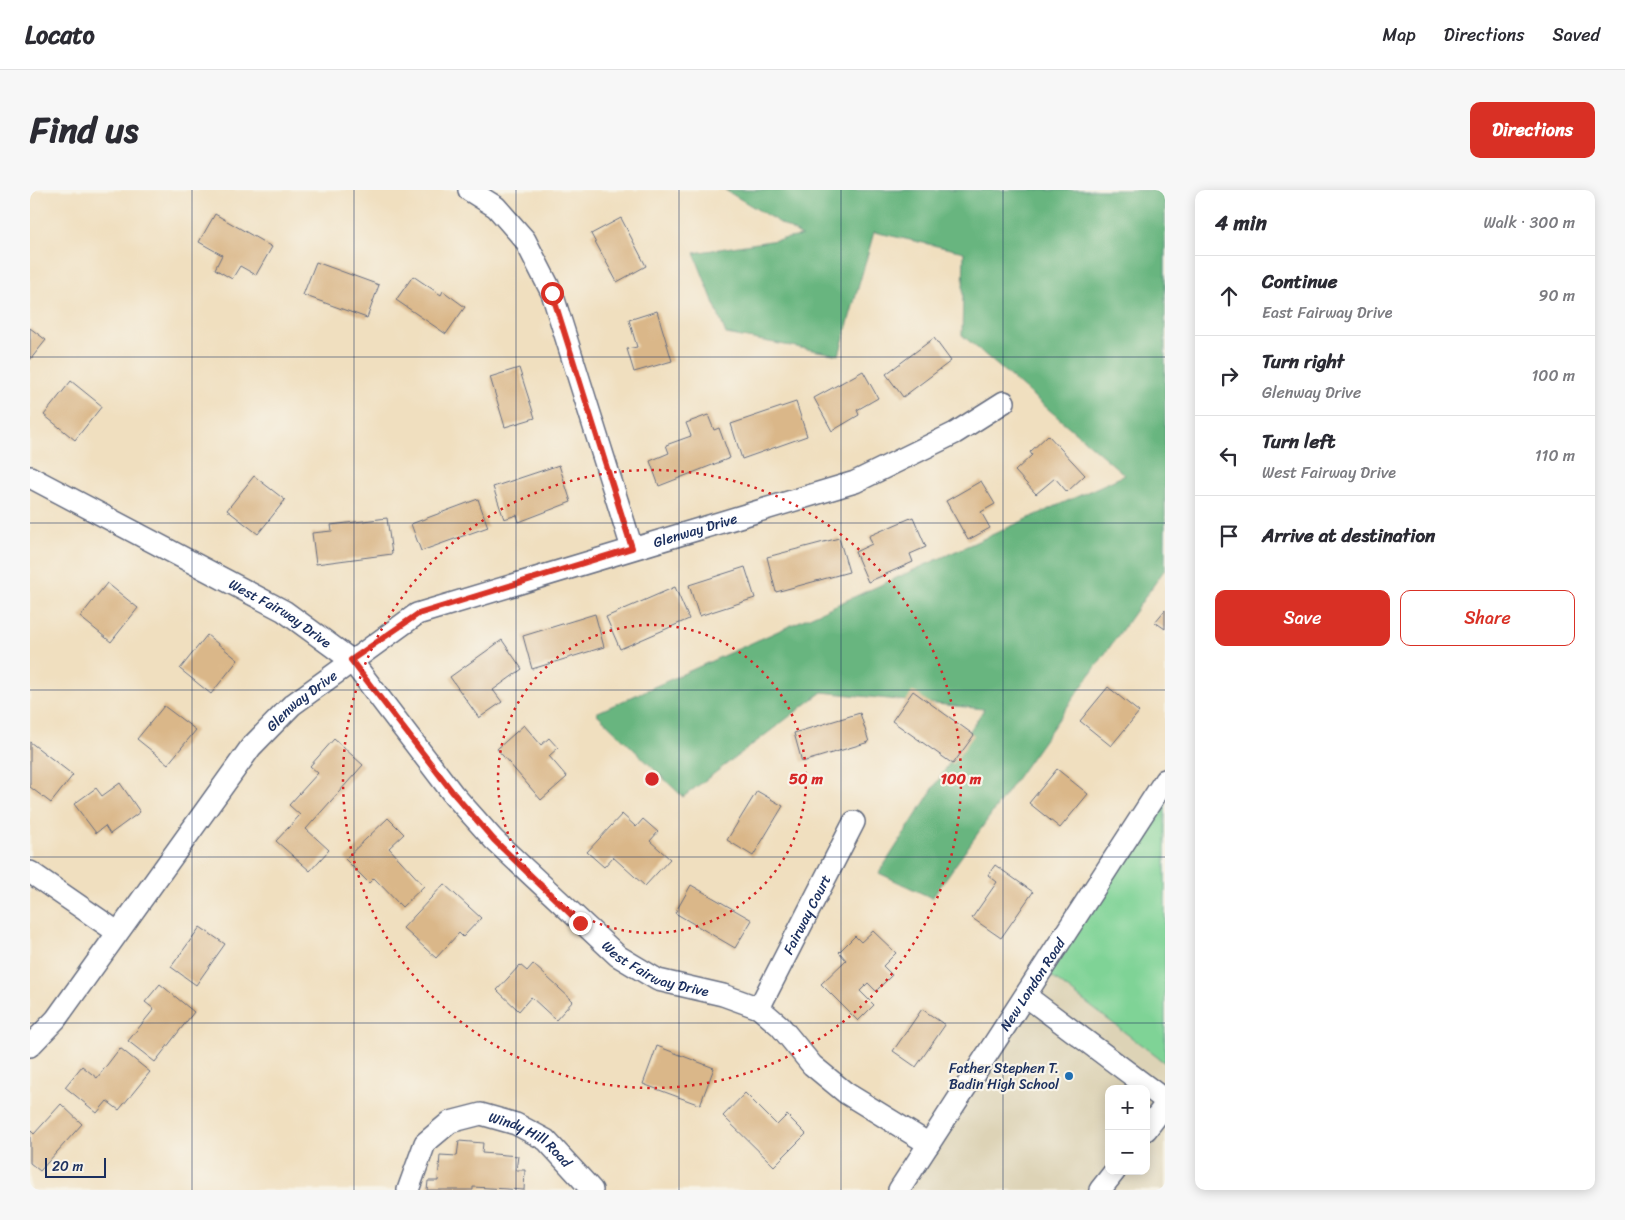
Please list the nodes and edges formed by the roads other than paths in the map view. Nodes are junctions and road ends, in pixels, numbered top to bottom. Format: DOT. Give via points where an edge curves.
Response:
graph roads {
  1 [pos="469,190"];
  2 [pos="1004,402"];
  3 [pos="30,477"];
  4 [pos="632,548"];
  5 [pos="351,660"];
  6 [pos="1165,780"];
  7 [pos="854,822"];
  8 [pos="30,872"];
  9 [pos="117,932"];
  10 [pos="1026,996"];
  11 [pos="759,1008"];
  12 [pos="30,1046"];
  13 [pos="1165,1100"];
  14 [pos="1165,1105"];
  15 [pos="1150,1125"];
  16 [pos="929,1144"];
  17 [pos="1112,1175"];
  18 [pos="408,1190"];
  19 [pos="592,1190"];
  20 [pos="899,1190"];
  21 [pos="1100,1190"];
  1 -- 4 [label="street" via="496,207 525,240 552,293"];
  2 -- 4 [label="street, Glenway Drive" via="955,434 855,482"];
  3 -- 5 [label="street, West Fairway Drive" via="284,611"];
  4 -- 5 [label="street, Glenway Drive" via="418,614"];
  5 -- 9 [label="street, Glenway Drive" via="292,705 251,747"];
  5 -- 11 [label="street, West Fairway Drive" via="483,827 618,956 658,980 723,995"];
  6 -- 10 [label="street, New London Road"];
  7 -- 11 [label="street, Fairway Court"];
  8 -- 9 [label="street"];
  9 -- 12 [label="street, Glenway Drive" via="56,1019"];
  10 -- 13 [label="street"];
  10 -- 16 [label="street, New London Road"];
  11 -- 16 [label="street, West Fairway Drive" via="780,1026 812,1065 846,1093"];
  14 -- 15 [label="street"];
  16 -- 20 [label="street, New London Road"];
  17 -- 21 [label="street"];
  18 -- 19 [label="street, Windy Hill Road" via="425,1143 450,1122 481,1114 516,1124 546,1140"];
}
